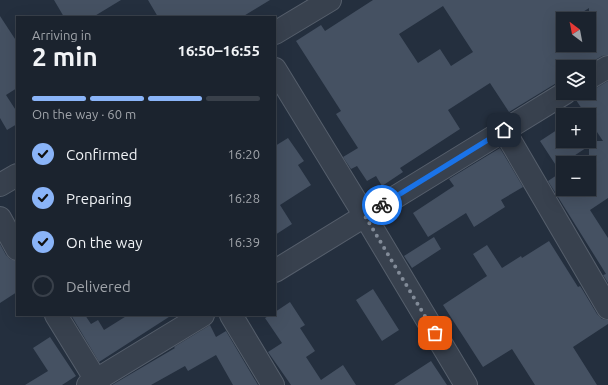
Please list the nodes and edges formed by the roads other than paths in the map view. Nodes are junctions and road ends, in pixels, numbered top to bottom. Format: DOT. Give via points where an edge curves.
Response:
graph roads {
  1 [pos="330,0"];
  2 [pos="276,32"];
  3 [pos="608,66"];
  4 [pos="276,71"];
  5 [pos="596,74"];
  6 [pos="556,98"];
  7 [pos="504,130"];
  8 [pos="16,176"];
  9 [pos="0,185"];
  10 [pos="365,216"];
  11 [pos="0,218"];
  12 [pos="16,246"];
  13 [pos="276,270"];
  14 [pos="608,308"];
  15 [pos="57,316"];
  16 [pos="201,316"];
  17 [pos="232,316"];
  18 [pos="95,383"];
  19 [pos="273,385"];
  20 [pos="466,385"];
  1 -- 2 [label="street"];
  3 -- 5 [label="street"];
  4 -- 10 [label="street"];
  6 -- 7 [label="street"];
  7 -- 10 [label="street"];
  7 -- 14 [label="street"];
  8 -- 9 [label="street"];
  10 -- 13 [label="street"];
  10 -- 20 [label="street"];
  11 -- 12 [label="street"];
  15 -- 18 [label="street"];
  16 -- 18 [label="street"];
  17 -- 19 [label="street"];
}
